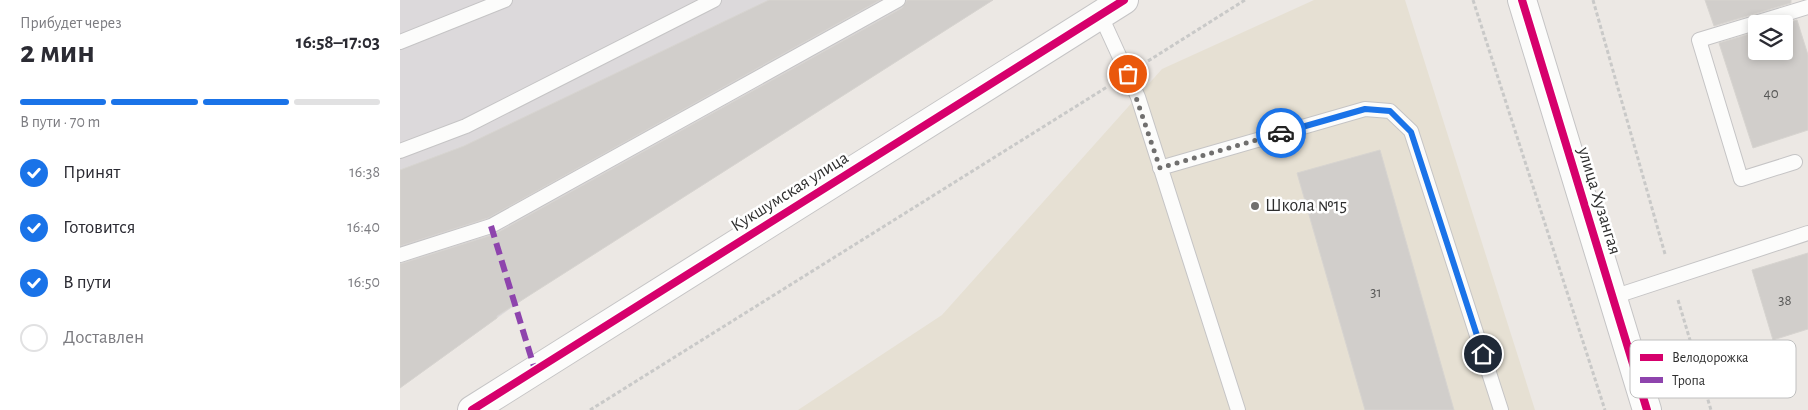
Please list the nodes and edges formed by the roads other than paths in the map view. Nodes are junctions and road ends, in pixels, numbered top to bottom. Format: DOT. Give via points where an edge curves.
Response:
graph roads {
  1 [pos="505,0"];
  2 [pos="714,0"];
  3 [pos="898,0"];
  4 [pos="1124,0"];
  5 [pos="1522,0"];
  6 [pos="1808,6"];
  7 [pos="1100,14"];
  8 [pos="400,42"];
  9 [pos="400,151"];
  10 [pos="1795,162"];
  11 [pos="1160,168"];
  12 [pos="1808,233"];
  13 [pos="400,255"];
  14 [pos="1612,297"];
  15 [pos="1630,355"];
  16 [pos="1643,398"];
  17 [pos="472,410"];
  18 [pos="1238,410"];
  19 [pos="1501,410"];
  20 [pos="1647,410"];
  1 -- 8 [label="lane"];
  2 -- 9 [label="lane" via="466,126"];
  3 -- 13 [label="lane" via="491,226"];
  4 -- 7 [label="street, Кукшумская улица"];
  5 -- 14 [label="street, улица Хузангая"];
  6 -- 10 [label="lane" via="1699,40 1741,179"];
  7 -- 11 [label="lane" via="1128,74"];
  7 -- 17 [label="street, Кукшумская улица"];
  11 -- 18 [label="lane"];
  11 -- 19 [label="lane" via="1365,109 1390,111 1411,132"];
  12 -- 14 [label="lane"];
  14 -- 15 [label="street, улица Хузангая"];
  16 -- 20 [label="street, улица Хузангая"];
}
